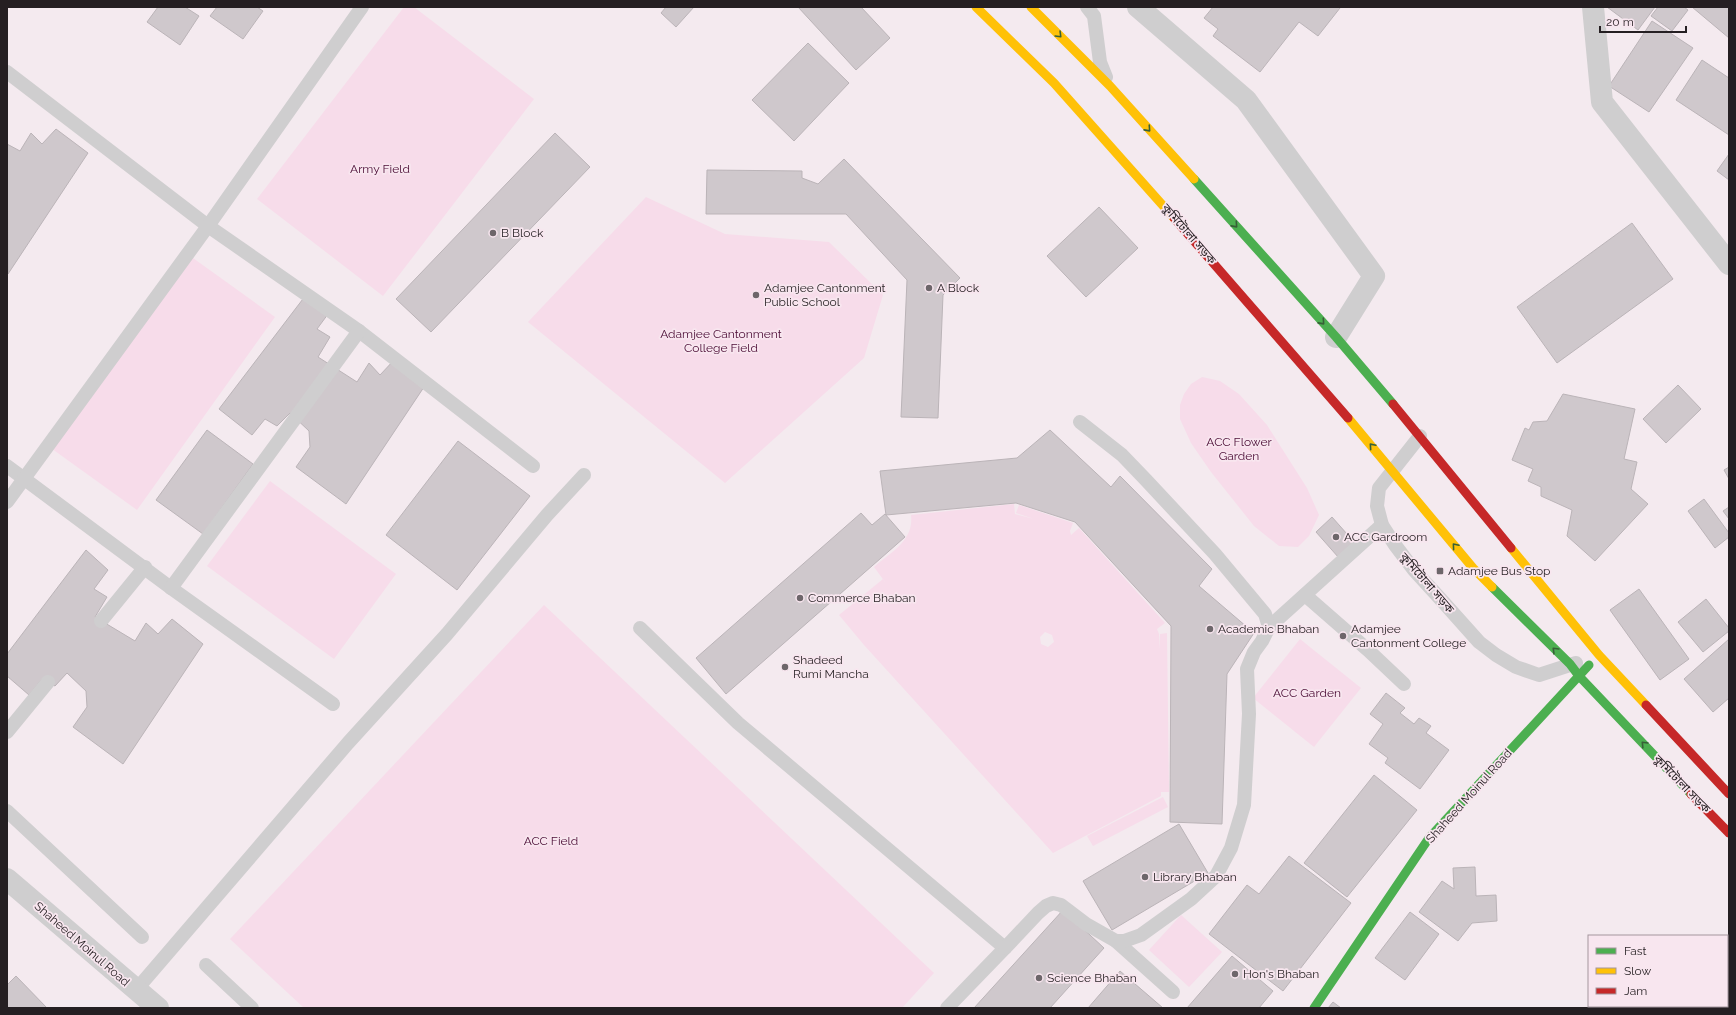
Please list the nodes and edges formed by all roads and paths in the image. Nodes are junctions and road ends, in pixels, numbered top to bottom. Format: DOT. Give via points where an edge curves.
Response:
graph roads {
  1 [pos="362,7"];
  2 [pos="976,7"];
  3 [pos="1031,7"];
  4 [pos="1087,7"];
  5 [pos="1138,7"];
  6 [pos="1593,7"];
  7 [pos="7,72"];
  8 [pos="1110,86"];
  9 [pos="208,226"];
  10 [pos="1729,264"];
  11 [pos="359,331"];
  12 [pos="1336,337"];
  13 [pos="1080,422"];
  14 [pos="1420,436"];
  15 [pos="7,466"];
  16 [pos="533,466"];
  17 [pos="1392,470"];
  18 [pos="584,475"];
  19 [pos="24,478"];
  20 [pos="7,502"];
  21 [pos="1382,525"];
  22 [pos="144,567"];
  23 [pos="171,588"];
  24 [pos="1305,595"];
  25 [pos="101,621"];
  26 [pos="1269,627"];
  27 [pos="640,628"];
  28 [pos="1599,655"];
  29 [pos="1570,664"];
  30 [pos="1579,676"];
  31 [pos="48,682"];
  32 [pos="1404,684"];
  33 [pos="333,704"];
  34 [pos="7,732"];
  35 [pos="1729,794"];
  36 [pos="7,812"];
  37 [pos="1729,833"];
  38 [pos="7,879"];
  39 [pos="142,937"];
  40 [pos="1116,941"];
  41 [pos="1005,948"];
  42 [pos="206,966"];
  43 [pos="136,990"];
  44 [pos="1173,992"];
  45 [pos="158,1008"];
  46 [pos="252,1008"];
  47 [pos="947,1008"];
  48 [pos="1314,1008"];
  1 -- 9 [label="lane"];
  17 -- 2 [label="main road, কুর্মিটোলা সড়ক, one-way" via="1190,235 1054,83"];
  3 -- 8 [label="main road, one-way"];
  4 -- 8 [label="lane" via="1094,16 1100,62"];
  5 -- 12 [label="street" via="1246,100 1374,276"];
  6 -- 10 [label="street" via="1602,102"];
  7 -- 9 [label="lane"];
  8 -- 12 [label="main road, one-way"];
  9 -- 11 [label="lane"];
  9 -- 19 [label="lane"];
  11 -- 16 [label="lane"];
  11 -- 23 [label="lane"];
  12 -- 14 [label="main road"];
  13 -- 26 [label="lane" via="1122,455 1215,554 1261,608"];
  14 -- 17 [label="lane, কুর্মিটোলা সড়ক"];
  14 -- 28 [label="main road"];
  15 -- 19 [label="lane"];
  17 -- 21 [label="lane, কুর্মিটোলা সড়ক" via="1379,488 1377,506"];
  29 -- 17 [label="main road, কুর্মিটোলা সড়ক, one-way" via="1474,568"];
  18 -- 43 [label="lane"];
  19 -- 20 [label="lane"];
  19 -- 22 [label="lane"];
  21 -- 24 [label="lane"];
  21 -- 29 [label="lane, কুর্মিটোলা সড়ক" via="1414,570 1479,642 1496,656 1539,675"];
  22 -- 23 [label="lane"];
  22 -- 25 [label="lane"];
  23 -- 33 [label="lane"];
  24 -- 26 [label="lane"];
  24 -- 32 [label="lane"];
  26 -- 40 [label="lane" via="1247,669 1249,714 1244,805 1231,848 1216,876 1192,900 1141,935"];
  27 -- 41 [label="lane" via="738,724"];
  28 -- 29 [label="lane, কুর্মিটোলা সড়ক"];
  28 -- 30 [label="main road, Shaheed Moinul Road"];
  28 -- 35 [label="main road"];
  29 -- 30 [label="main road, কুর্মিটোলা সড়ক"];
  37 -- 30 [label="main road, কুর্মিটোলা সড়ক, one-way"];
  30 -- 48 [label="main road, Shaheed Moinul Road" via="1429,838"];
  31 -- 34 [label="lane"];
  36 -- 39 [label="lane"];
  38 -- 43 [label="street, Shaheed Moinul Road"];
  40 -- 41 [label="lane" via="1086,924 1061,905 1053,903 1038,913"];
  40 -- 44 [label="lane"];
  41 -- 47 [label="lane"];
  42 -- 46 [label="lane"];
  43 -- 45 [label="street, Shaheed Moinul Road"];
}
